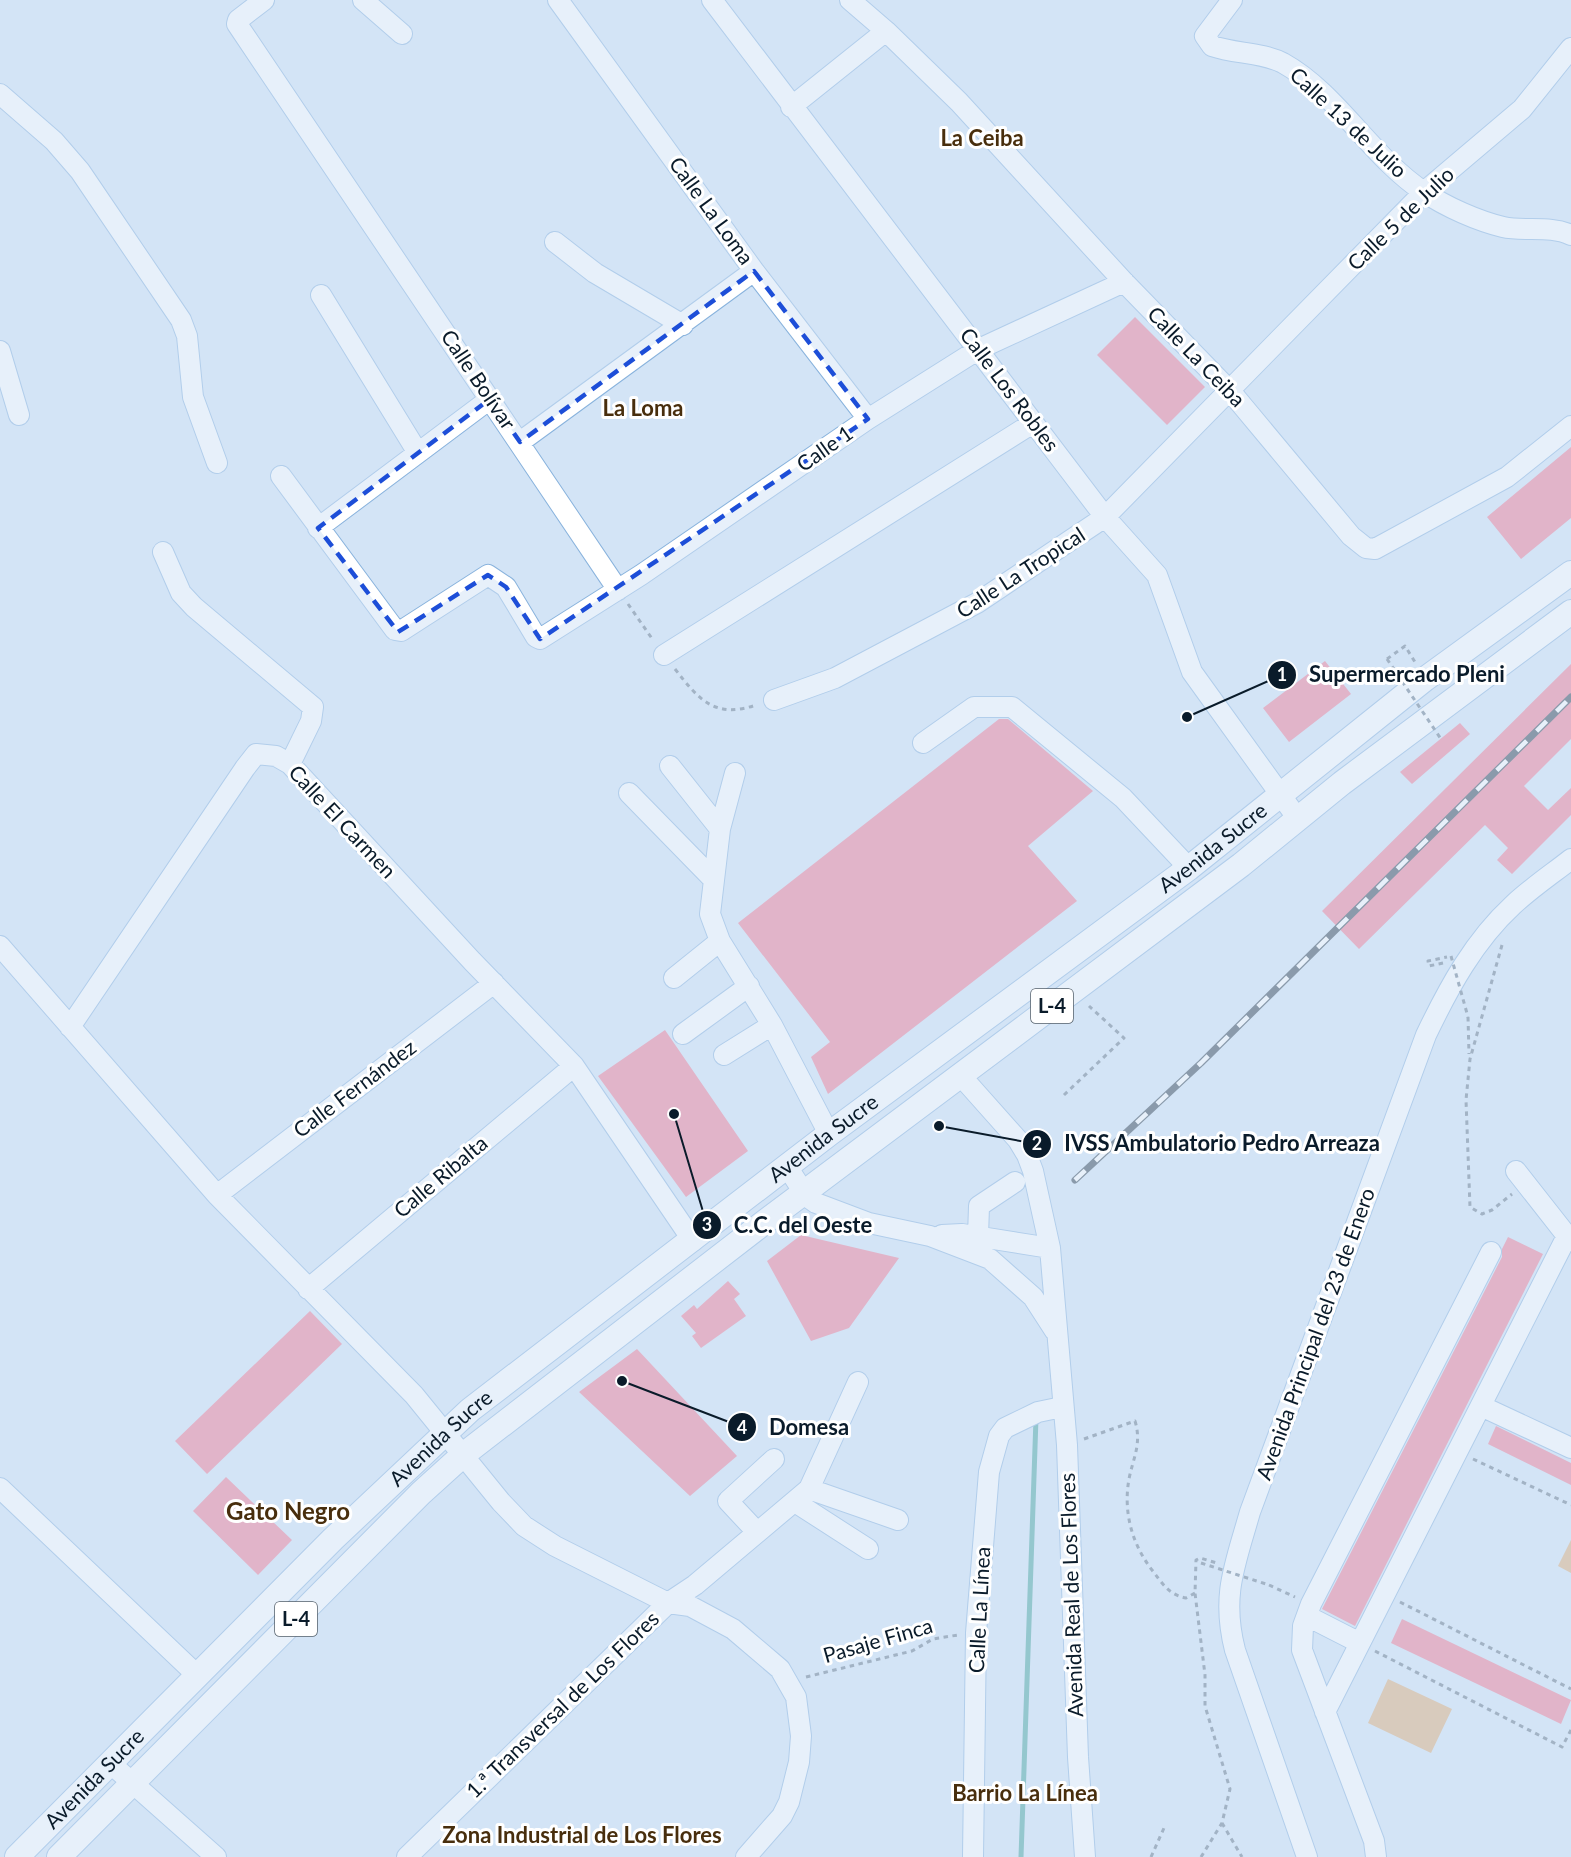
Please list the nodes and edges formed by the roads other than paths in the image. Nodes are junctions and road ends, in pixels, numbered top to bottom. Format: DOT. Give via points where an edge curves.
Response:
graph roads {
  1 [pos="264,0"];
  2 [pos="363,0"];
  3 [pos="558,0"];
  4 [pos="712,0"];
  5 [pos="850,0"];
  6 [pos="1232,0"];
  7 [pos="886,31"];
  8 [pos="402,34"];
  9 [pos="1567,61"];
  10 [pos="0,94"];
  11 [pos="791,107"];
  12 [pos="1424,192"];
  13 [pos="1571,234"];
  14 [pos="555,242"];
  15 [pos="754,271"];
  16 [pos="1124,282"];
  17 [pos="321,295"];
  18 [pos="683,325"];
  19 [pos="979,349"];
  20 [pos="0,351"];
  21 [pos="1231,392"];
  22 [pos="490,399"];
  23 [pos="19,414"];
  24 [pos="868,419"];
  25 [pos="1033,423"];
  26 [pos="1571,426"];
  27 [pos="520,442"];
  28 [pos="418,453"];
  29 [pos="217,463"];
  30 [pos="281,476"];
  31 [pos="1105,517"];
  32 [pos="318,528"];
  33 [pos="163,552"];
  34 [pos="1571,573"];
  35 [pos="618,590"];
  36 [pos="1571,612"];
  37 [pos="664,656"];
  38 [pos="774,700"];
  39 [pos="923,743"];
  40 [pos="290,764"];
  41 [pos="670,766"];
  42 [pos="735,773"];
  43 [pos="629,793"];
  44 [pos="1279,795"];
  45 [pos="1298,819"];
  46 [pos="720,829"];
  47 [pos="1571,859"];
  48 [pos="1189,868"];
  49 [pos="714,880"];
  50 [pos="720,941"];
  51 [pos="0,946"];
  52 [pos="674,978"];
  53 [pos="494,983"];
  54 [pos="749,986"];
  55 [pos="772,1025"];
  56 [pos="70,1027"];
  57 [pos="683,1034"];
  58 [pos="723,1055"];
  59 [pos="574,1066"];
  60 [pos="961,1076"];
  61 [pos="829,1134"];
  62 [pos="788,1168"];
  63 [pos="1521,1177"];
  64 [pos="1015,1182"];
  65 [pos="804,1192"];
  66 [pos="217,1195"];
  67 [pos="930,1236"];
  68 [pos="978,1238"];
  69 [pos="1569,1239"];
  70 [pos="693,1241"];
  71 [pos="1491,1252"];
  72 [pos="1050,1257"];
  73 [pos="1006,1271"];
  74 [pos="309,1289"];
  75 [pos="1056,1334"];
  76 [pos="858,1382"];
  77 [pos="1481,1406"];
  78 [pos="1062,1407"];
  79 [pos="443,1433"];
  80 [pos="1571,1448"];
  81 [pos="463,1455"];
  82 [pos="774,1459"];
  83 [pos="0,1488"];
  84 [pos="802,1496"];
  85 [pos="898,1520"];
  86 [pos="756,1531"];
  87 [pos="868,1549"];
  88 [pos="668,1603"];
  89 [pos="1309,1610"];
  90 [pos="1360,1643"];
  91 [pos="198,1676"];
  92 [pos="1325,1712"];
  93 [pos="110,1763"];
  94 [pos="132,1785"];
  95 [pos="1375,1849"];
  96 [pos="17,1857"];
  97 [pos="59,1857"];
  98 [pos="216,1857"];
  99 [pos="407,1857"];
  100 [pos="746,1857"];
  101 [pos="973,1857"];
  102 [pos="1086,1857"];
  103 [pos="1307,1857"];
  104 [pos="1390,1857"];
  1 -- 22 [label="street, Calle Bolívar" via="237,24"];
  2 -- 8 [label="street"];
  3 -- 15 [label="street, Calle La Loma"];
  4 -- 11 [label="street, Calle Los Robles"];
  5 -- 7 [label="street, Calle La Ceiba"];
  6 -- 12 [label="street, Calle 13 de Julio" via="1205,36 1208,43 1285,64 1319,90 1370,147"];
  7 -- 11 [label="street"];
  7 -- 16 [label="street, Calle La Ceiba" via="959,102"];
  9 -- 12 [label="street, Calle 5 de Julio" via="1522,109"];
  10 -- 29 [label="street" via="54,141 80,171 181,320 187,336 193,397"];
  11 -- 19 [label="street, Calle Los Robles"];
  12 -- 13 [label="street, Calle 13 de Julio" via="1503,227"];
  12 -- 21 [label="street, Calle 5 de Julio"];
  14 -- 18 [label="street" via="595,273"];
  15 -- 18 [label="street"];
  15 -- 24 [label="street, Calle La Loma"];
  16 -- 19 [label="street, Calle 1"];
  16 -- 21 [label="street, Calle La Ceiba"];
  17 -- 28 [label="street"];
  18 -- 27 [label="street"];
  19 -- 24 [label="street, Calle 1"];
  19 -- 25 [label="street, Calle Los Robles"];
  20 -- 23 [label="street"];
  21 -- 26 [label="street, Calle La Ceiba" via="1351,536 1366,548 1375,549 1508,477"];
  21 -- 31 [label="street, Calle La Tropical"];
  22 -- 27 [label="street, Calle Bolívar"];
  22 -- 28 [label="street"];
  24 -- 35 [label="street, Calle 1"];
  25 -- 31 [label="street, Calle Los Robles"];
  25 -- 37 [label="street"];
  27 -- 35 [label="street, Calle Bolívar"];
  28 -- 32 [label="street"];
  30 -- 32 [label="street"];
  31 -- 38 [label="street, Calle La Tropical" via="977,603 835,678"];
  31 -- 44 [label="street, Calle Los Robles" via="1157,575 1192,672"];
  32 -- 35 [label="street, Calle 1" via="398,632 488,575 506,587 540,639"];
  33 -- 40 [label="street" via="182,592 194,607 313,707 311,721"];
  34 -- 44 [label="main road, Avenida Sucre / L-4" via="1425,678"];
  36 -- 45 [label="main road, Avenida Sucre / L-4"];
  39 -- 48 [label="street" via="974,706 1012,707 1123,798"];
  40 -- 53 [label="street, Calle El Carmen"];
  40 -- 56 [label="street, Calle El Carmen" via="276,756 256,754"];
  41 -- 46 [label="street"];
  42 -- 46 [label="street"];
  43 -- 49 [label="street"];
  44 -- 45 [label="street, Calle Los Robles"];
  44 -- 48 [label="main road, Avenida Sucre / L-4"];
  45 -- 60 [label="main road, Avenida Sucre / L-4"];
  46 -- 49 [label="street"];
  47 -- 103 [label="street, Avenida Principal del 23 de Enero" via="1514,903 1494,924 1447,990 1426,1035 1250,1512 1229,1585 1229,1625 1244,1678"];
  48 -- 61 [label="main road, Avenida Sucre / L-4"];
  49 -- 50 [label="street" via="710,914"];
  50 -- 52 [label="street"];
  50 -- 54 [label="street"];
  51 -- 56 [label="street"];
  53 -- 59 [label="street, Calle El Carmen"];
  53 -- 66 [label="street, Calle Fernández"];
  54 -- 55 [label="street"];
  54 -- 57 [label="street"];
  55 -- 58 [label="street"];
  55 -- 61 [label="street"];
  56 -- 66 [label="street"];
  59 -- 70 [label="street, Calle El Carmen"];
  59 -- 74 [label="street, Calle Ribalta"];
  60 -- 65 [label="main road, Avenida Sucre / L-4"];
  60 -- 72 [label="street, Avenida Real de Los Flores" via="1018,1140 1026,1155 1033,1171"];
  61 -- 62 [label="main road, Avenida Sucre / L-4"];
  62 -- 65 [label="street, Avenida Real de Los Flores"];
  62 -- 70 [label="main road, Avenida Sucre / L-4"];
  63 -- 69 [label="street"];
  64 -- 68 [label="street" via="980,1206"];
  65 -- 67 [label="street, Avenida Real de Los Flores" via="816,1203 869,1223"];
  65 -- 81 [label="main road, Avenida Sucre / L-4"];
  66 -- 74 [label="street"];
  67 -- 68 [label="street, Avenida Real de Los Flores" via="962,1234"];
  67 -- 73 [label="street, Avenida Real de Los Flores" via="990,1259"];
  68 -- 72 [label="street, Avenida Real de Los Flores"];
  69 -- 77 [label="street"];
  70 -- 79 [label="main road, Avenida Sucre / L-4"];
  71 -- 89 [label="street"];
  72 -- 73 [label="street" via="1025,1277"];
  72 -- 75 [label="street, Avenida Real de Los Flores"];
  73 -- 75 [label="street, Avenida Real de Los Flores" via="1033,1297"];
  74 -- 79 [label="street" via="414,1395"];
  75 -- 78 [label="street, Avenida Real de Los Flores"];
  76 -- 84 [label="street"];
  77 -- 80 [label="street"];
  77 -- 90 [label="street"];
  78 -- 101 [label="street, Calle La Línea" via="1010,1423 999,1436 989,1472 976,1633"];
  78 -- 102 [label="street, Avenida Real de Los Flores"];
  79 -- 81 [label="street"];
  79 -- 91 [label="main road, Avenida Sucre / L-4"];
  81 -- 88 [label="street" via="524,1526"];
  81 -- 94 [label="main road, Avenida Sucre / L-4"];
  82 -- 86 [label="street" via="728,1502"];
  83 -- 91 [label="street"];
  84 -- 85 [label="street"];
  84 -- 86 [label="street, 1.ª Transversal de Los Flores"];
  84 -- 87 [label="street"];
  86 -- 88 [label="street, 1.ª Transversal de Los Flores" via="695,1585"];
  88 -- 99 [label="street, 1.ª Transversal de Los Flores"];
  88 -- 100 [label="street" via="690,1606 733,1629 764,1653 790,1682 799,1713 795,1782 782,1816"];
  89 -- 90 [label="street"];
  89 -- 92 [label="street" via="1301,1638 1302,1650"];
  90 -- 92 [label="street"];
  91 -- 93 [label="main road, Avenida Sucre / L-4"];
  92 -- 95 [label="street"];
  93 -- 94 [label="street"];
  93 -- 96 [label="main road, Avenida Sucre / L-4"];
  94 -- 97 [label="main road, Avenida Sucre / L-4"];
  94 -- 98 [label="street"];
  95 -- 104 [label="street"];
}
